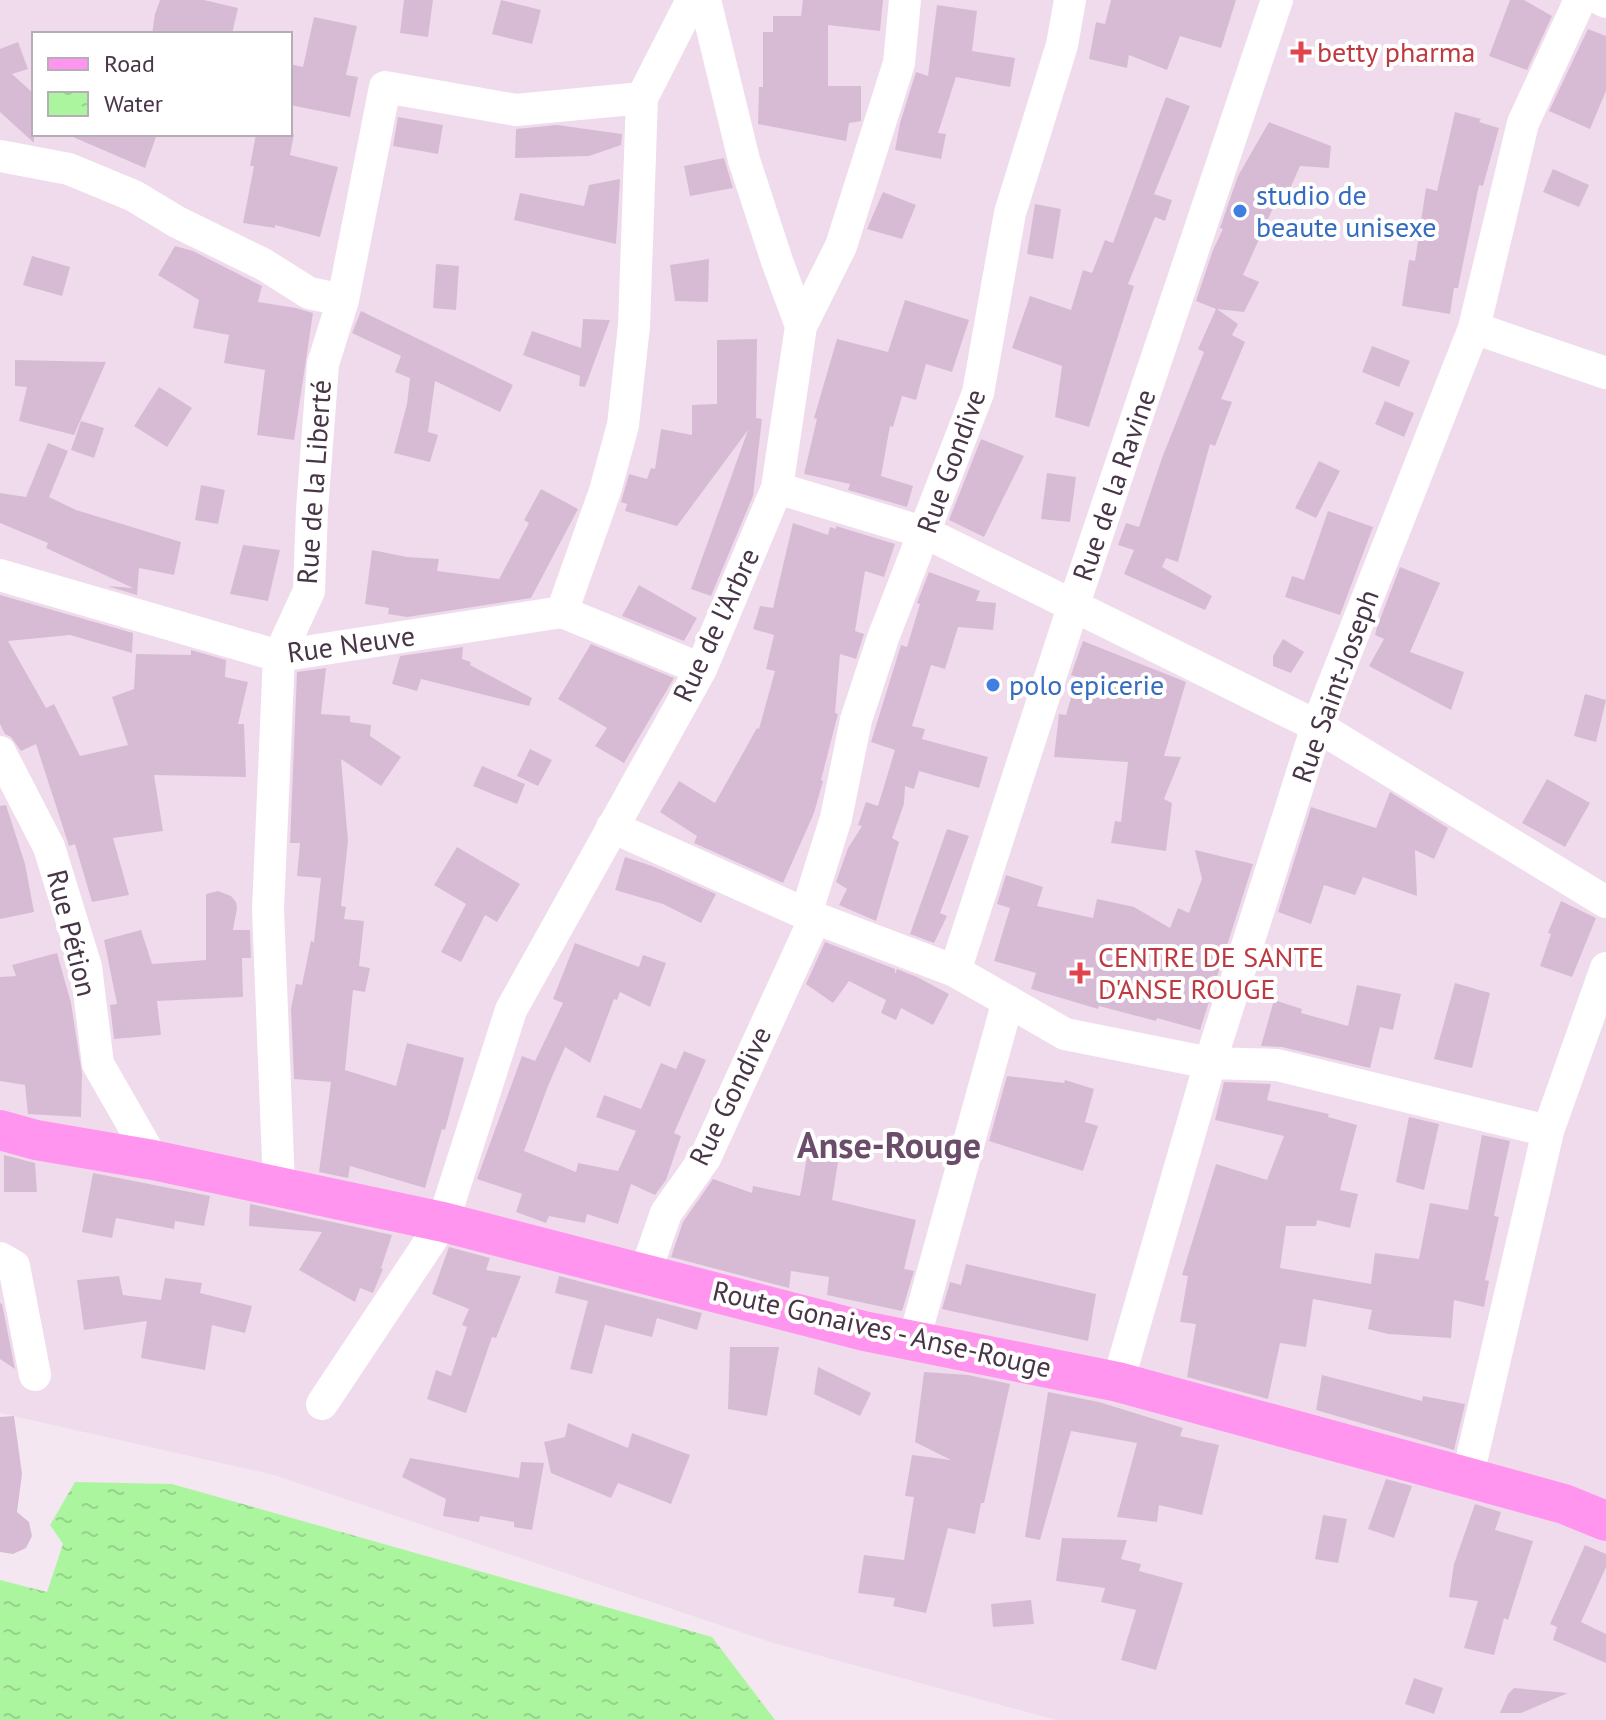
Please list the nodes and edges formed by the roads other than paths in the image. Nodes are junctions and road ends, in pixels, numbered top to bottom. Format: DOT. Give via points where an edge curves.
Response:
graph roads {
  1 [pos="692,0"];
  2 [pos="705,0"];
  3 [pos="905,0"];
  4 [pos="1070,0"];
  5 [pos="1277,0"];
  6 [pos="1580,0"];
  7 [pos="642,98"];
  8 [pos="0,156"];
  9 [pos="343,300"];
  10 [pos="801,326"];
  11 [pos="1474,328"];
  12 [pos="1606,373"];
  13 [pos="777,488"];
  14 [pos="926,533"];
  15 [pos="0,575"];
  16 [pos="1073,607"];
  17 [pos="562,612"];
  18 [pos="279,656"];
  19 [pos="701,669"];
  20 [pos="1317,726"];
  21 [pos="0,752"];
  22 [pos="612,827"];
  23 [pos="1606,902"];
  24 [pos="810,916"];
  25 [pos="1606,968"];
  26 [pos="955,971"];
  27 [pos="1008,1001"];
  28 [pos="1210,1063"];
  29 [pos="0,1130"];
  30 [pos="1548,1131"];
  31 [pos="153,1160"];
  32 [pos="279,1186"];
  33 [pos="443,1222"];
  34 [pos="0,1258"];
  35 [pos="645,1273"];
  36 [pos="914,1340"];
  37 [pos="35,1375"];
  38 [pos="1118,1382"];
  39 [pos="322,1404"];
  40 [pos="1467,1479"];
  41 [pos="1606,1521"];
  1 -- 7 [label="street"];
  2 -- 10 [label="street" via="744,160"];
  3 -- 10 [label="street, Rue de l'Arbre" via="899,63 890,94 841,246"];
  4 -- 14 [label="street, Rue Gondive" via="1062,45 1010,213 978,393"];
  5 -- 16 [label="street, Rue de la Ravine"];
  6 -- 11 [label="street, Rue Saint-Joseph" via="1523,123"];
  7 -- 9 [label="street, Rue de la Liberté" via="516,110 385,87"];
  7 -- 17 [label="street" via="634,326 623,425"];
  8 -- 9 [label="street" via="69,169 134,196 309,293"];
  9 -- 18 [label="street, Rue de la Liberté" via="323,364 309,591"];
  10 -- 13 [label="street, Rue de l'Arbre"];
  11 -- 12 [label="street"];
  11 -- 20 [label="street, Rue Saint-Joseph"];
  13 -- 14 [label="street"];
  13 -- 19 [label="street, Rue de l'Arbre"];
  14 -- 16 [label="street"];
  14 -- 24 [label="street, Rue Gondive" via="906,575 856,720"];
  15 -- 18 [label="street, Rue Neuve"];
  16 -- 20 [label="street"];
  16 -- 26 [label="street, Rue de la Ravine"];
  17 -- 18 [label="street, Rue Neuve"];
  17 -- 19 [label="street"];
  18 -- 32 [label="street, Rue de la Liberté" via="268,910"];
  19 -- 22 [label="street, Rue de l'Arbre"];
  20 -- 23 [label="street"];
  20 -- 28 [label="street, Rue Saint-Joseph"];
  21 -- 31 [label="street, Rue Pétion" via="49,847 86,967 98,1064"];
  22 -- 24 [label="street"];
  22 -- 33 [label="street, Rue de l'Arbre" via="511,1010"];
  24 -- 26 [label="street"];
  24 -- 35 [label="street, Rue Gondive" via="705,1158 666,1213"];
  25 -- 30 [label="street"];
  26 -- 27 [label="street"];
  27 -- 28 [label="street" via="1065,1034"];
  27 -- 36 [label="street"];
  28 -- 30 [label="street" via="1277,1065"];
  28 -- 38 [label="street, Rue Saint-Joseph"];
  29 -- 31 [label="main road, Route Gonaives - Anse-Rouge"];
  30 -- 40 [label="street"];
  31 -- 32 [label="main road, Route Gonaives - Anse-Rouge"];
  32 -- 33 [label="main road, Route Gonaives - Anse-Rouge"];
  33 -- 35 [label="main road, Route Gonaives - Anse-Rouge"];
  33 -- 39 [label="street, Rue de l'Arbre"];
  34 -- 37 [label="street" via="14,1266"];
  35 -- 36 [label="main road, Route Gonaives - Anse-Rouge"];
  36 -- 38 [label="main road, Route Gonaives - Anse-Rouge"];
  38 -- 40 [label="main road, Route Gonaives - Anse-Rouge"];
  40 -- 41 [label="main road, Route Gonaives - Anse-Rouge" via="1564,1504"];
}
